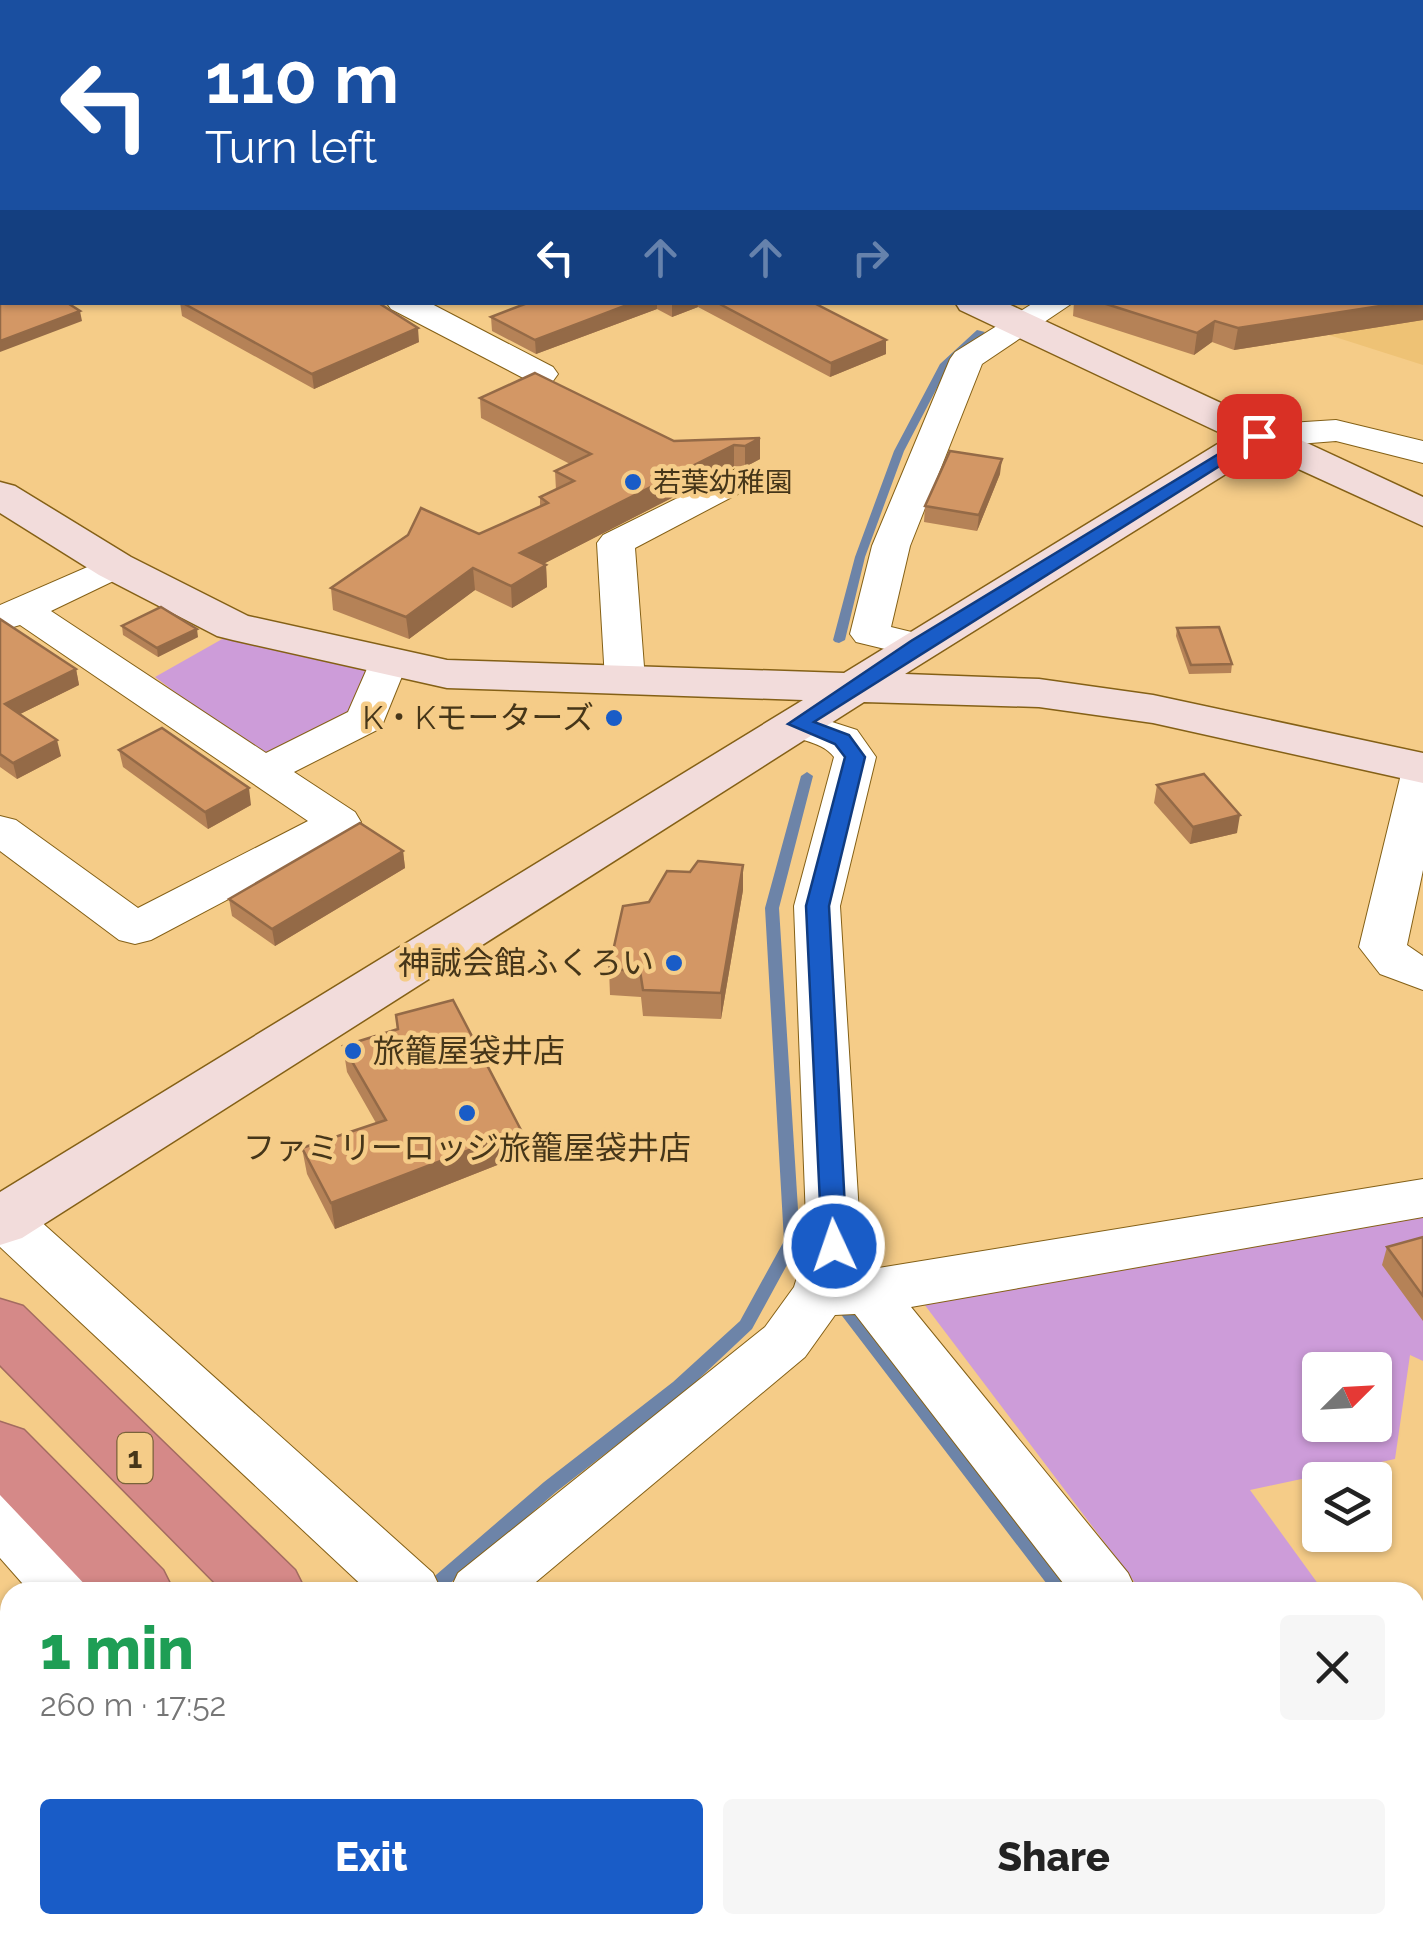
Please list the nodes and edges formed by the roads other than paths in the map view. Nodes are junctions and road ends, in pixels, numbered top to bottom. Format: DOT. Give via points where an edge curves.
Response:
graph roads {
  1 [pos="408,305"];
  2 [pos="980,305"];
  3 [pos="1053,305"];
  4 [pos="1021,325"];
  5 [pos="541,374"];
  6 [pos="1259,436"];
  7 [pos="1423,452"];
  8 [pos="736,480"];
  9 [pos="0,495"];
  10 [pos="1423,513"];
  11 [pos="115,566"];
  12 [pos="11,614"];
  13 [pos="918,645"];
  14 [pos="388,664"];
  15 [pos="624,680"];
  16 [pos="855,687"];
  17 [pos="798,724"];
  18 [pos="1423,769"];
  19 [pos="264,771"];
  20 [pos="0,830"];
  21 [pos="1423,974"];
  22 [pos="1423,1198"];
  23 [pos="1,1219"];
  24 [pos="844,1294"];
  25 [pos="0,1324"];
  26 [pos="0,1450"];
  27 [pos="0,1516"];
  28 [pos="59,1582"];
  29 [pos="128,1582"];
  30 [pos="260,1582"];
  31 [pos="401,1582"];
  32 [pos="492,1582"];
  33 [pos="1097,1582"];
  1 -- 5 [label="street"];
  2 -- 4 [label="street"];
  3 -- 4 [label="street"];
  4 -- 6 [label="street"];
  4 -- 13 [label="street" via="967,359 891,546 870,634"];
  6 -- 7 [label="street" via="1336,430"];
  6 -- 10 [label="street"];
  6 -- 13 [label="street"];
  8 -- 15 [label="street" via="616,543"];
  9 -- 11 [label="street"];
  11 -- 12 [label="street"];
  11 -- 14 [label="street" via="234,626"];
  12 -- 19 [label="street"];
  13 -- 16 [label="street"];
  14 -- 15 [label="street" via="447,674"];
  14 -- 19 [label="street" via="366,719"];
  15 -- 16 [label="street"];
  16 -- 17 [label="street"];
  16 -- 18 [label="street" via="1039,693 1154,710"];
  17 -- 23 [label="street"];
  17 -- 24 [label="street" via="842,739 855,757 818,906 834,1246"];
  18 -- 21 [label="street" via="1383,947 1397,963"];
  19 -- 20 [label="street" via="339,822 135,929"];
  22 -- 24 [label="street"];
  23 -- 31 [label="street"];
  24 -- 32 [label="street"];
  24 -- 33 [label="street"];
  25 -- 30 [label="highway, 1"];
  26 -- 29 [label="highway"];
  27 -- 28 [label="street"];
}
